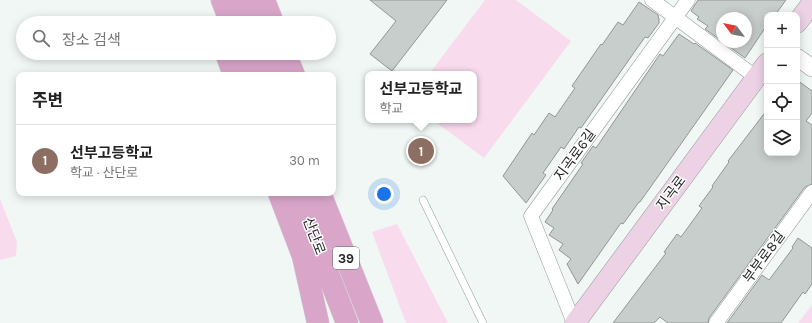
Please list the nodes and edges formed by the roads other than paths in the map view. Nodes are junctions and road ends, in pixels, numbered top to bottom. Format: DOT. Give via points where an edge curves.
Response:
graph roads {
  1 [pos="205,0"];
  2 [pos="222,0"];
  3 [pos="244,0"];
  4 [pos="264,0"];
  5 [pos="652,0"];
  6 [pos="688,0"];
  7 [pos="812,3"];
  8 [pos="211,16"];
  9 [pos="228,16"];
  10 [pos="250,16"];
  11 [pos="270,16"];
  12 [pos="676,18"];
  13 [pos="800,19"];
  14 [pos="800,59"];
  15 [pos="229,60"];
  16 [pos="245,60"];
  17 [pos="268,60"];
  18 [pos="288,60"];
  19 [pos="812,68"];
  20 [pos="762,70"];
  21 [pos="233,72"];
  22 [pos="250,72"];
  23 [pos="273,72"];
  24 [pos="293,72"];
  25 [pos="812,192"];
  26 [pos="281,196"];
  27 [pos="282,196"];
  28 [pos="298,196"];
  29 [pos="321,196"];
  30 [pos="336,196"];
  31 [pos="422,200"];
  32 [pos="356,285"];
  33 [pos="336,293"];
  34 [pos="318,323"];
  35 [pos="347,323"];
  36 [pos="372,323"];
  37 [pos="483,323"];
  38 [pos="574,323"];
  39 [pos="716,323"];
  1 -- 8 [label="main road"];
  2 -- 9 [label="main road"];
  3 -- 10 [label="main road"];
  4 -- 11 [label="main road"];
  5 -- 12 [label="street"];
  6 -- 12 [label="street, 지곡로6길"];
  7 -- 13 [label="main road"];
  12 -- 20 [label="street"];
  12 -- 38 [label="street, 지곡로6길" via="531,216"];
  14 -- 19 [label="street"];
  15 -- 21 [label="main road"];
  16 -- 22 [label="main road"];
  17 -- 23 [label="main road"];
  18 -- 24 [label="main road"];
  20 -- 38 [label="main road, 지곡로"];
  25 -- 39 [label="street, 부부로8길"];
  26 -- 34 [label="main road" via="303,256"];
  27 -- 33 [label="main road"];
  28 -- 33 [label="main road, 산단로 / 39"];
  29 -- 32 [label="main road, 산단로 / 39"];
  30 -- 32 [label="main road"];
  31 -- 37 [label="lane"];
  32 -- 36 [label="main road, 산단로 / 39"];
  33 -- 35 [label="main road, 산단로 / 39"];
}
